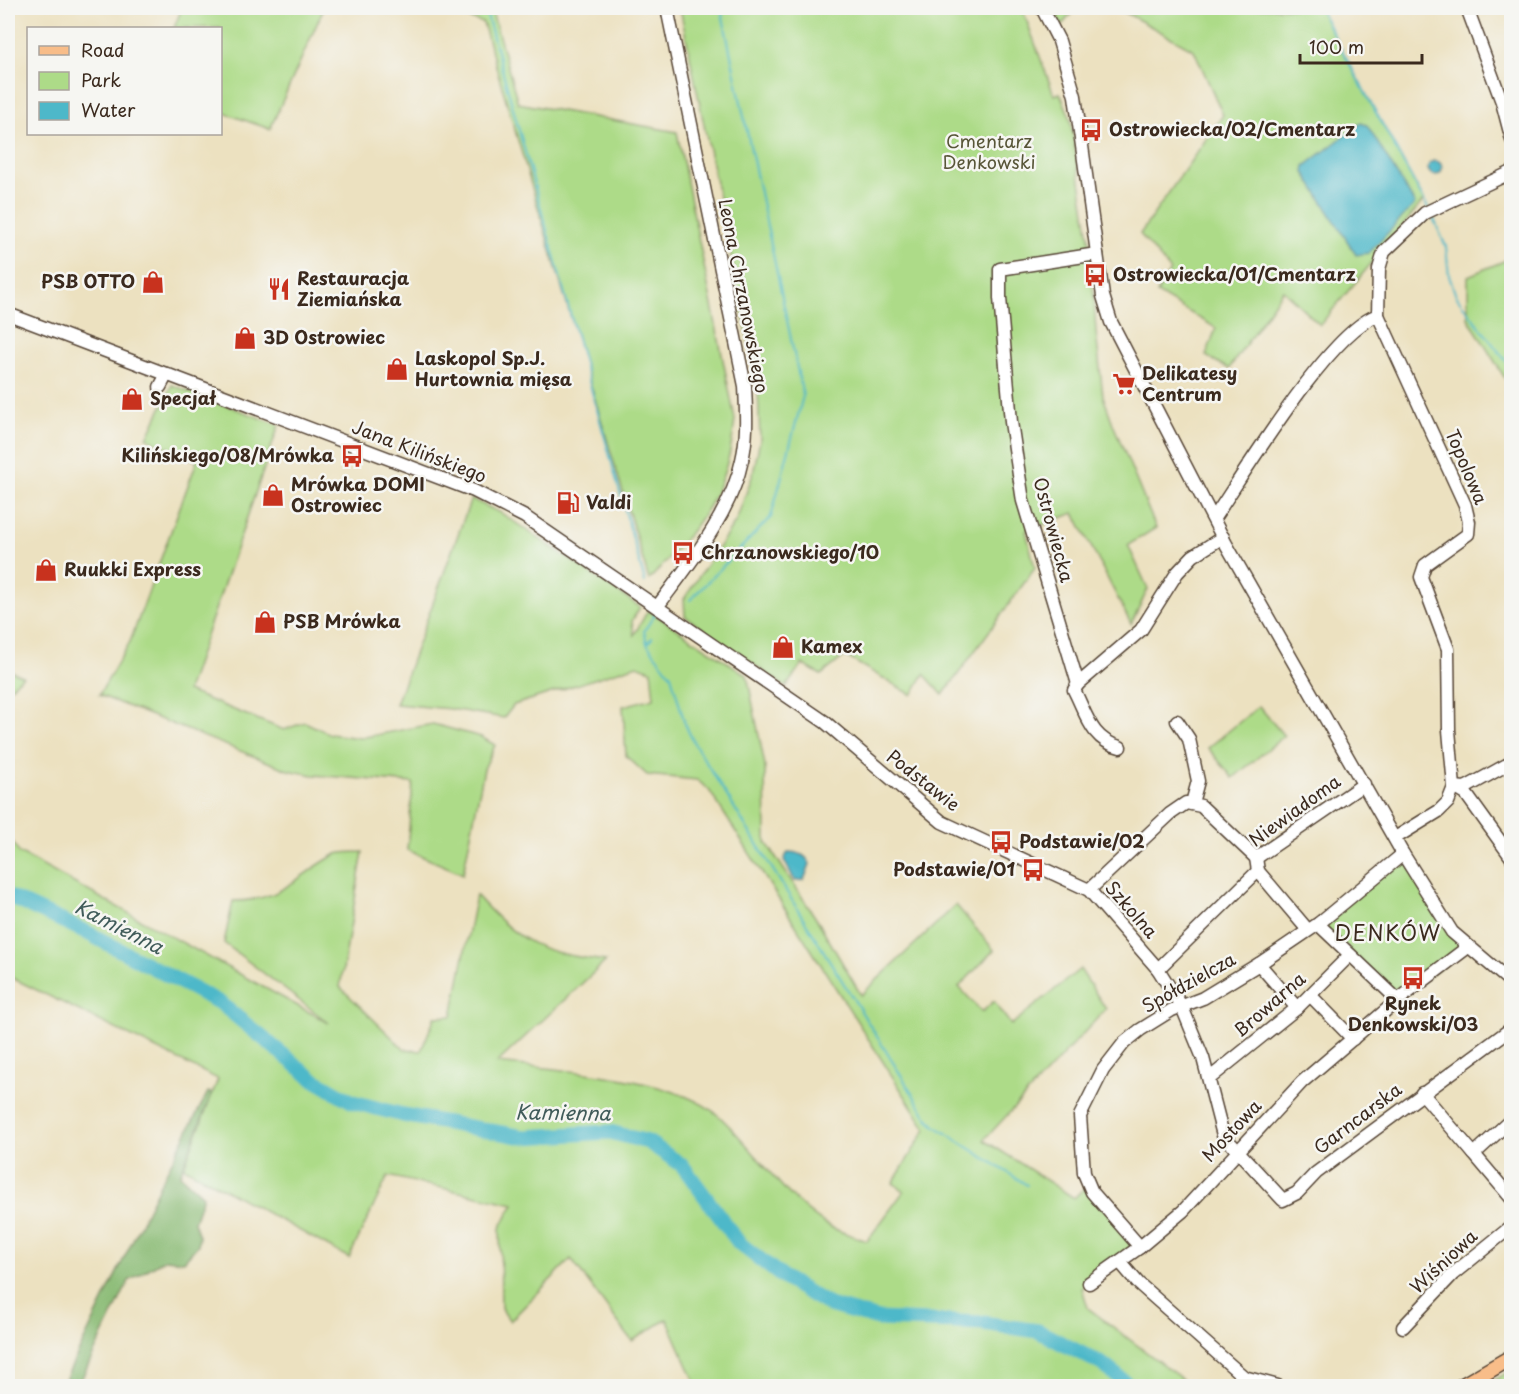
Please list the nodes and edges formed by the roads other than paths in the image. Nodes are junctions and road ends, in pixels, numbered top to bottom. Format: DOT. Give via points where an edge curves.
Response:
graph roads {
  1 [pos="667,8"];
  2 [pos="1042,8"];
  3 [pos="1467,8"];
  4 [pos="1512,140"];
  5 [pos="1512,172"];
  6 [pos="1097,254"];
  7 [pos="8,314"];
  8 [pos="1378,315"];
  9 [pos="167,374"];
  10 [pos="160,387"];
  11 [pos="1214,518"];
  12 [pos="1223,537"];
  13 [pos="657,607"];
  14 [pos="1078,684"];
  15 [pos="783,692"];
  16 [pos="1177,721"];
  17 [pos="1120,747"];
  18 [pos="1512,762"];
  19 [pos="1364,784"];
  20 [pos="1454,787"];
  21 [pos="1192,803"];
  22 [pos="1395,838"];
  23 [pos="1403,854"];
  24 [pos="1256,858"];
  25 [pos="1512,858"];
  26 [pos="1258,871"];
  27 [pos="1089,890"];
  28 [pos="1312,926"];
  29 [pos="1468,947"];
  30 [pos="1350,955"];
  31 [pos="1259,964"];
  32 [pos="1158,969"];
  33 [pos="1512,983"];
  34 [pos="1310,995"];
  35 [pos="1398,1000"];
  36 [pos="1182,1007"];
  37 [pos="1297,1008"];
  38 [pos="1512,1028"];
  39 [pos="1353,1039"];
  40 [pos="1210,1077"];
  41 [pos="1422,1093"];
  42 [pos="1512,1119"];
  43 [pos="1236,1152"];
  44 [pos="1474,1154"];
  45 [pos="1512,1199"];
  46 [pos="1512,1226"];
  47 [pos="1140,1247"];
  48 [pos="1120,1262"];
  49 [pos="1089,1282"];
  50 [pos="1403,1327"];
  51 [pos="1512,1357"];
  52 [pos="1278,1386"];
  53 [pos="1462,1386"];
  1 -- 13 [label="street, Leona Chrzanowskiego" via="745,386 747,421 742,461 721,513"];
  2 -- 6 [label="street" via="1059,41 1075,96"];
  3 -- 4 [label="street"];
  5 -- 8 [label="street, Topolowa" via="1425,213 1384,252 1379,269"];
  6 -- 11 [label="street" via="1103,296 1112,322"];
  6 -- 14 [label="street, Ostrowiecka" via="1000,269 1010,411 1023,501"];
  7 -- 9 [label="street, Jana Kilińskiego"];
  8 -- 11 [label="street" via="1367,319 1327,357"];
  8 -- 20 [label="street, Topolowa" via="1468,513 1468,534 1432,559 1421,577 1448,650"];
  9 -- 10 [label="street"];
  9 -- 13 [label="street, Jana Kilińskiego" via="496,501 563,541"];
  11 -- 12 [label="street"];
  12 -- 14 [label="street" via="1193,556 1168,585 1141,630"];
  12 -- 19 [label="street"];
  13 -- 15 [label="street, Jana Kilińskiego"];
  14 -- 17 [label="street" via="1074,690 1097,736"];
  15 -- 27 [label="street, Podstawie" via="825,722 942,822"];
  16 -- 21 [label="street" via="1189,739 1198,781"];
  18 -- 20 [label="street" via="1465,788"];
  19 -- 22 [label="street"];
  19 -- 24 [label="street, Niewiadoma"];
  20 -- 22 [label="street" via="1439,811"];
  20 -- 25 [label="street" via="1466,794"];
  21 -- 24 [label="street" via="1207,811"];
  21 -- 27 [label="street, Szkolna" via="1170,814"];
  22 -- 23 [label="street"];
  23 -- 28 [label="street, Spółdzielcza"];
  23 -- 29 [label="street" via="1452,932"];
  24 -- 26 [label="street, Niewiadoma"];
  26 -- 28 [label="street, Niewiadoma"];
  26 -- 32 [label="street, Niewiadoma"];
  27 -- 32 [label="street, Szkolna"];
  28 -- 30 [label="street, Niewiadoma"];
  28 -- 31 [label="street, Spółdzielcza"];
  29 -- 33 [label="street"];
  29 -- 35 [label="street, Mostowa"];
  30 -- 34 [label="street, Browarna"];
  30 -- 35 [label="street, Niewiadoma"];
  31 -- 36 [label="street, Spółdzielcza"];
  31 -- 37 [label="street"];
  32 -- 36 [label="street, Szkolna"];
  34 -- 37 [label="street, Browarna"];
  34 -- 39 [label="street"];
  35 -- 39 [label="street, Mostowa"];
  36 -- 40 [label="street"];
  36 -- 47 [label="street, Spółdzielcza" via="1124,1043 1103,1070 1080,1116 1088,1184"];
  37 -- 40 [label="street, Browarna"];
  38 -- 41 [label="street, Garncarska"];
  39 -- 43 [label="street, Mostowa" via="1302,1082"];
  40 -- 43 [label="street" via="1216,1117"];
  41 -- 43 [label="street, Garncarska" via="1316,1173 1288,1199 1277,1196"];
  41 -- 44 [label="street"];
  42 -- 44 [label="street"];
  43 -- 47 [label="street, Mostowa" via="1183,1211"];
  44 -- 45 [label="street"];
  46 -- 50 [label="street, Wiśniowa" via="1453,1274"];
  47 -- 48 [label="street, Mostowa"];
  48 -- 49 [label="street, Mostowa"];
  48 -- 52 [label="street" via="1138,1283 1244,1377"];
  51 -- 53 [label="main road"];
}
